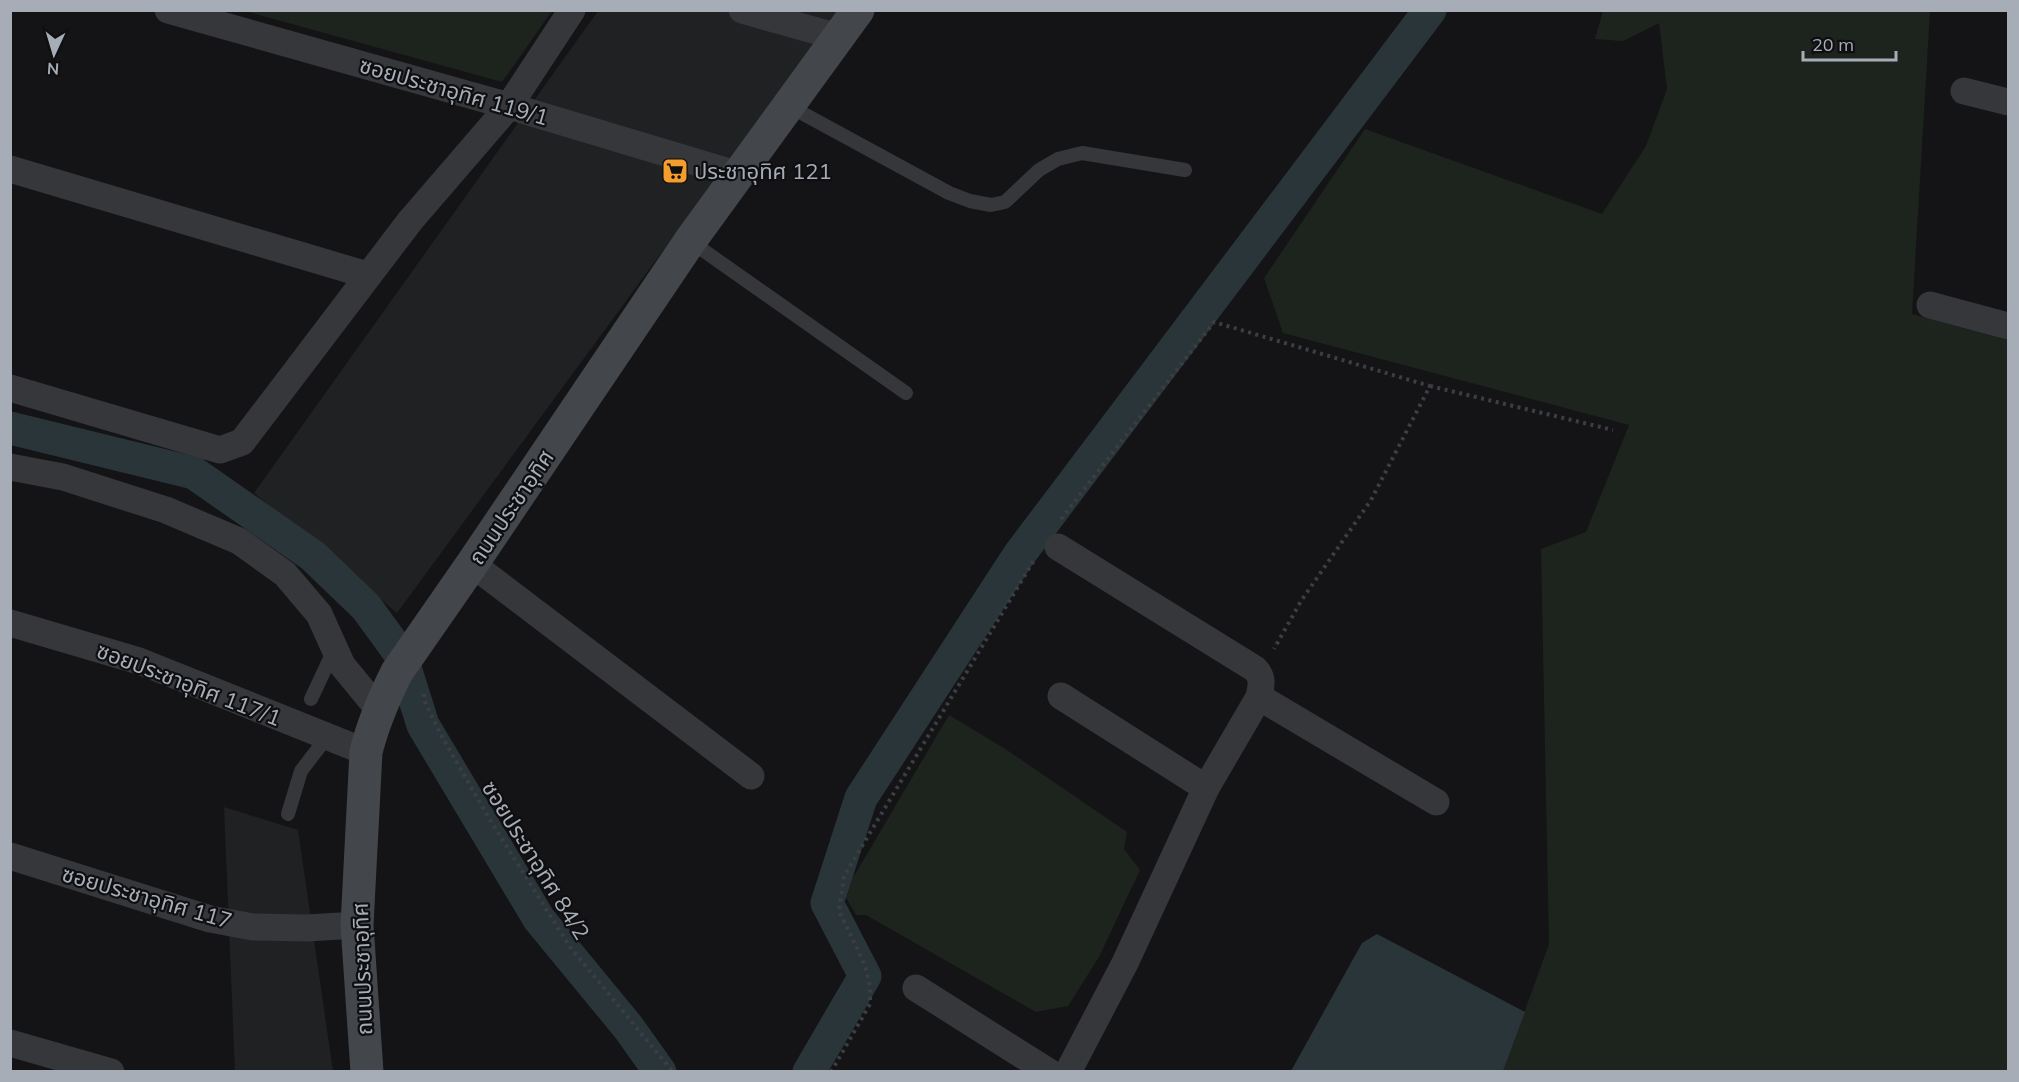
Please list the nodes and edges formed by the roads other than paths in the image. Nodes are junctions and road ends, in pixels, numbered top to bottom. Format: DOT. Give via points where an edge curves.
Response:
graph roads {
  1 [pos="168,10"];
  2 [pos="572,10"];
  3 [pos="742,10"];
  4 [pos="858,10"];
  5 [pos="838,37"];
  6 [pos="1964,90"];
  7 [pos="2008,102"];
  8 [pos="509,106"];
  9 [pos="789,106"];
  10 [pos="10,169"];
  11 [pos="1185,170"];
  12 [pos="739,175"];
  13 [pos="690,241"];
  14 [pos="367,275"];
  15 [pos="1930,305"];
  16 [pos="2008,326"];
  17 [pos="10,388"];
  18 [pos="906,393"];
  19 [pos="10,467"];
  20 [pos="1058,547"];
  21 [pos="472,564"];
  22 [pos="10,623"];
  23 [pos="335,648"];
  24 [pos="1061,696"];
  25 [pos="1259,697"];
  26 [pos="311,699"];
  27 [pos="379,710"];
  28 [pos="327,737"];
  29 [pos="366,752"];
  30 [pos="751,776"];
  31 [pos="1206,788"];
  32 [pos="1436,802"];
  33 [pos="288,814"];
  34 [pos="10,856"];
  35 [pos="357,925"];
  36 [pos="916,988"];
  37 [pos="10,1043"];
  38 [pos="111,1071"];
  39 [pos="367,1071"];
  40 [pos="1049,1071"];
  41 [pos="1068,1071"];
  1 -- 8 [label="street, ซอยประชาอุทิศ 119/1"];
  2 -- 8 [label="street"];
  3 -- 5 [label="street"];
  4 -- 5 [label="main road, ถนนประชาอุทิศ"];
  5 -- 9 [label="main road, ถนนประชาอุทิศ"];
  6 -- 7 [label="street"];
  8 -- 12 [label="street, ซอยประชาอุทิศ 119/1"];
  8 -- 14 [label="street"];
  9 -- 11 [label="lane" via="949,193 991,206 1005,202 1039,170 1058,159 1082,153"];
  9 -- 12 [label="main road, ถนนประชาอุทิศ"];
  10 -- 14 [label="street"];
  12 -- 13 [label="main road, ถนนประชาอุทิศ"];
  13 -- 18 [label="lane"];
  13 -- 21 [label="main road, ถนนประชาอุทิศ"];
  14 -- 17 [label="street" via="242,442 220,450"];
  15 -- 16 [label="street"];
  19 -- 23 [label="street" via="63,477 166,510 239,541 285,574 319,614"];
  20 -- 25 [label="street" via="1255,669 1262,681"];
  21 -- 27 [label="main road, ถนนประชาอุทิศ" via="408,656"];
  21 -- 30 [label="street"];
  22 -- 28 [label="street, ซอยประชาอุทิศ 117/1" via="139,661"];
  23 -- 26 [label="lane"];
  23 -- 27 [label="street" via="342,664"];
  24 -- 31 [label="street"];
  25 -- 31 [label="street"];
  25 -- 32 [label="street"];
  27 -- 29 [label="main road, ถนนประชาอุทิศ"];
  28 -- 29 [label="street, ซอยประชาอุทิศ 117/1"];
  28 -- 33 [label="lane" via="301,771"];
  29 -- 35 [label="main road, ถนนประชาอุทิศ"];
  31 -- 41 [label="street" via="1125,963"];
  34 -- 35 [label="street, ซอยประชาอุทิศ 117" via="210,919 253,927"];
  35 -- 39 [label="main road, ถนนประชาอุทิศ"];
  36 -- 40 [label="street"];
  37 -- 38 [label="street"];
}
